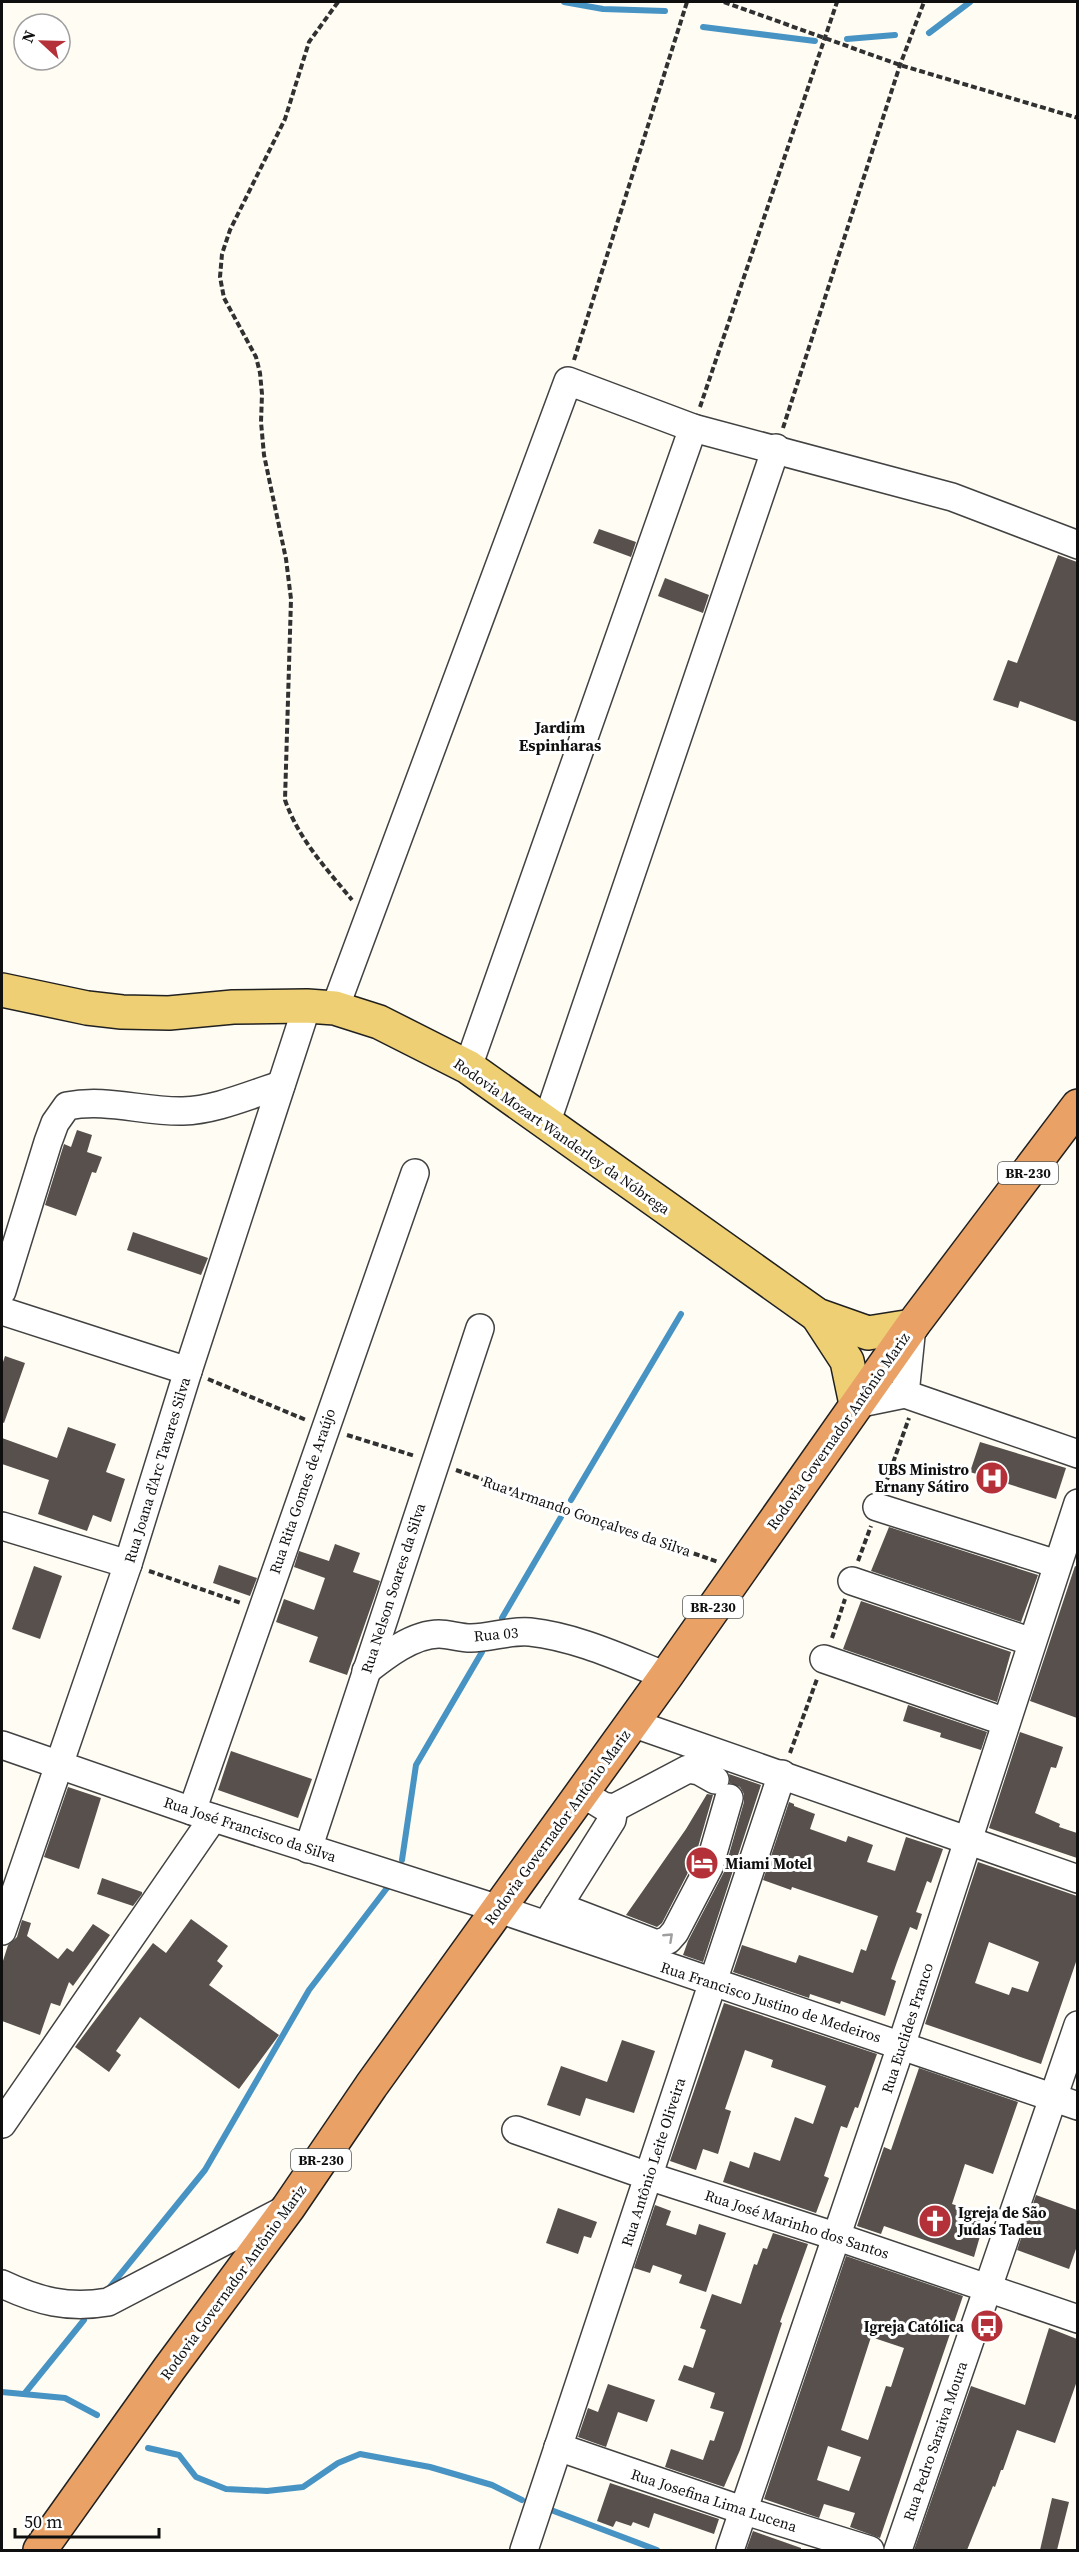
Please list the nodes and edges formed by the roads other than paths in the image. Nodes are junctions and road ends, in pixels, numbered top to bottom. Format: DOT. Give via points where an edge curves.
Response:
graph roads {
  1 [pos="693,428"];
  2 [pos="776,448"];
  3 [pos="1077,544"];
  4 [pos="2,990"];
  5 [pos="321,1007"];
  6 [pos="468,1067"];
  7 [pos="281,1085"];
  8 [pos="1077,1106"];
  9 [pos="546,1124"];
  10 [pos="415,1173"];
  11 [pos="2,1291"];
  12 [pos="2,1311"];
  13 [pos="912,1326"];
  14 [pos="480,1328"];
  15 [pos="862,1350"];
  16 [pos="188,1371"];
  17 [pos="905,1394"];
  18 [pos="856,1404"];
  19 [pos="1077,1454"];
  20 [pos="1077,1503"];
  21 [pos="878,1507"];
  22 [pos="2,1526"];
  23 [pos="128,1564"];
  24 [pos="1057,1564"];
  25 [pos="852,1581"];
  26 [pos="1032,1642"];
  27 [pos="824,1659"];
  28 [pos="366,1671"];
  29 [pos="666,1676"];
  30 [pos="1006,1722"];
  31 [pos="633,1723"];
  32 [pos="2,1745"];
  33 [pos="60,1764"];
  34 [pos="782,1774"];
  35 [pos="582,1793"];
  36 [pos="614,1808"];
  37 [pos="202,1814"];
  38 [pos="968,1840"];
  39 [pos="308,1849"];
  40 [pos="1077,1880"];
  41 [pos="499,1909"];
  42 [pos="552,1916"];
  43 [pos="2,1931"];
  44 [pos="712,1983"];
  45 [pos="1077,2025"];
  46 [pos="901,2046"];
  47 [pos="1052,2097"];
  48 [pos="1077,2106"];
  49 [pos="2,2124"];
  50 [pos="516,2130"];
  51 [pos="648,2176"];
  52 [pos="288,2208"];
  53 [pos="835,2235"];
  54 [pos="2,2284"];
  55 [pos="987,2288"];
  56 [pos="1077,2319"];
  57 [pos="558,2447"];
  58 [pos="742,2510"];
  59 [pos="40,2550"];
  60 [pos="524,2550"];
  61 [pos="730,2550"];
  62 [pos="870,2550"];
  63 [pos="898,2550"];
  1 -- 2 [label="street"];
  1 -- 5 [label="street, Rua Joana d'Arc Tavares Silva" via="568,381 369,920"];
  1 -- 6 [label="street"];
  2 -- 3 [label="street" via="952,497"];
  2 -- 9 [label="street"];
  4 -- 5 [label="main road, Rodovia Mozart Wanderley da Nóbrega" via="122,1012"];
  5 -- 6 [label="main road, Rodovia Mozart Wanderley da Nóbrega" via="379,1022"];
  5 -- 7 [label="street, Rua Joana d'Arc Tavares Silva"];
  6 -- 9 [label="main road, Rodovia Mozart Wanderley da Nóbrega"];
  7 -- 11 [label="street" via="202,1110 102,1102 67,1106 48,1142"];
  7 -- 16 [label="street, Rua Joana d'Arc Tavares Silva"];
  8 -- 13 [label="highway, Rodovia Governador Antônio Mariz / BR-230"];
  9 -- 15 [label="main road, Rodovia Mozart Wanderley da Nóbrega"];
  10 -- 37 [label="street, Rua Rita Gomes de Araújo" via="261,1610"];
  12 -- 16 [label="street"];
  13 -- 15 [label="main road"];
  13 -- 17 [label="street"];
  13 -- 18 [label="highway, Rodovia Governador Antônio Mariz / BR-230"];
  14 -- 28 [label="street, Rua Nelson Soares da Silva"];
  15 -- 18 [label="main road, Rodovia Mozart Wanderley da Nóbrega"];
  16 -- 23 [label="street, Rua Joana d'Arc Tavares Silva"];
  17 -- 18 [label="street"];
  17 -- 19 [label="street"];
  18 -- 29 [label="highway, Rodovia Governador Antônio Mariz / BR-230"];
  20 -- 24 [label="street, Rua Euclides Franco"];
  21 -- 24 [label="street"];
  22 -- 23 [label="street"];
  23 -- 33 [label="street, Rua Joana d'Arc Tavares Silva"];
  24 -- 26 [label="street, Rua Euclides Franco"];
  25 -- 26 [label="street"];
  26 -- 30 [label="street, Rua Euclides Franco"];
  27 -- 30 [label="street"];
  28 -- 29 [label="street, Rua 03" via="386,1655 427,1635 471,1638 529,1632 579,1643"];
  28 -- 39 [label="street, Rua Nelson Soares da Silva"];
  29 -- 31 [label="highway, Rodovia Governador Antônio Mariz / BR-230"];
  30 -- 38 [label="street, Rua Euclides Franco"];
  31 -- 34 [label="street"];
  31 -- 35 [label="highway, Rodovia Governador Antônio Mariz / BR-230"];
  32 -- 33 [label="street, Rua José Francisco da Silva"];
  33 -- 37 [label="street, Rua José Francisco da Silva"];
  33 -- 43 [label="street, Rua Joana d'Arc Tavares Silva"];
  34 -- 38 [label="street"];
  34 -- 44 [label="street, Rua Antônio Leite Oliveira"];
  35 -- 36 [label="street"];
  35 -- 41 [label="highway, Rodovia Governador Antônio Mariz / BR-230"];
  36 -- 42 [label="street" via="612,1820"];
  42 -- 36 [label="street, one-way" via="616,1929 657,1944 675,1932 709,1867 722,1789 699,1771 688,1769"];
  37 -- 39 [label="street, Rua José Francisco da Silva"];
  37 -- 49 [label="street, Rua Rita Gomes de Araújo"];
  38 -- 40 [label="street"];
  38 -- 46 [label="street, Rua Euclides Franco"];
  39 -- 41 [label="street, Rua José Francisco da Silva"];
  41 -- 42 [label="street, Rua Francisco Justino de Medeiros"];
  41 -- 52 [label="highway, Rodovia Governador Antônio Mariz / BR-230"];
  42 -- 44 [label="street, Rua Francisco Justino de Medeiros"];
  44 -- 46 [label="street, Rua Francisco Justino de Medeiros"];
  44 -- 51 [label="street, Rua Antônio Leite Oliveira"];
  45 -- 47 [label="street, Rua Pedro Saraiva Moura"];
  46 -- 47 [label="street, Rua Francisco Justino de Medeiros"];
  46 -- 53 [label="street, Rua Euclides Franco"];
  47 -- 48 [label="street, Rua Francisco Justino de Medeiros"];
  47 -- 55 [label="street, Rua Pedro Saraiva Moura"];
  50 -- 51 [label="street, Rua José Marinho dos Santos"];
  51 -- 53 [label="street, Rua José Marinho dos Santos"];
  51 -- 57 [label="street, Rua Antônio Leite Oliveira"];
  52 -- 54 [label="street" via="108,2302 56,2304"];
  52 -- 59 [label="highway, Rodovia Governador Antônio Mariz / BR-230"];
  53 -- 55 [label="street, Rua José Marinho dos Santos"];
  53 -- 58 [label="street, Rua Euclides Franco"];
  55 -- 56 [label="street, Rua José Marinho dos Santos"];
  55 -- 63 [label="street, Rua Pedro Saraiva Moura"];
  57 -- 58 [label="street, Rua Josefina Lima Lucena"];
  57 -- 60 [label="street, Rua Antônio Leite Oliveira"];
  58 -- 61 [label="street, Rua Euclides Franco"];
  58 -- 62 [label="street, Rua Josefina Lima Lucena"];
}
